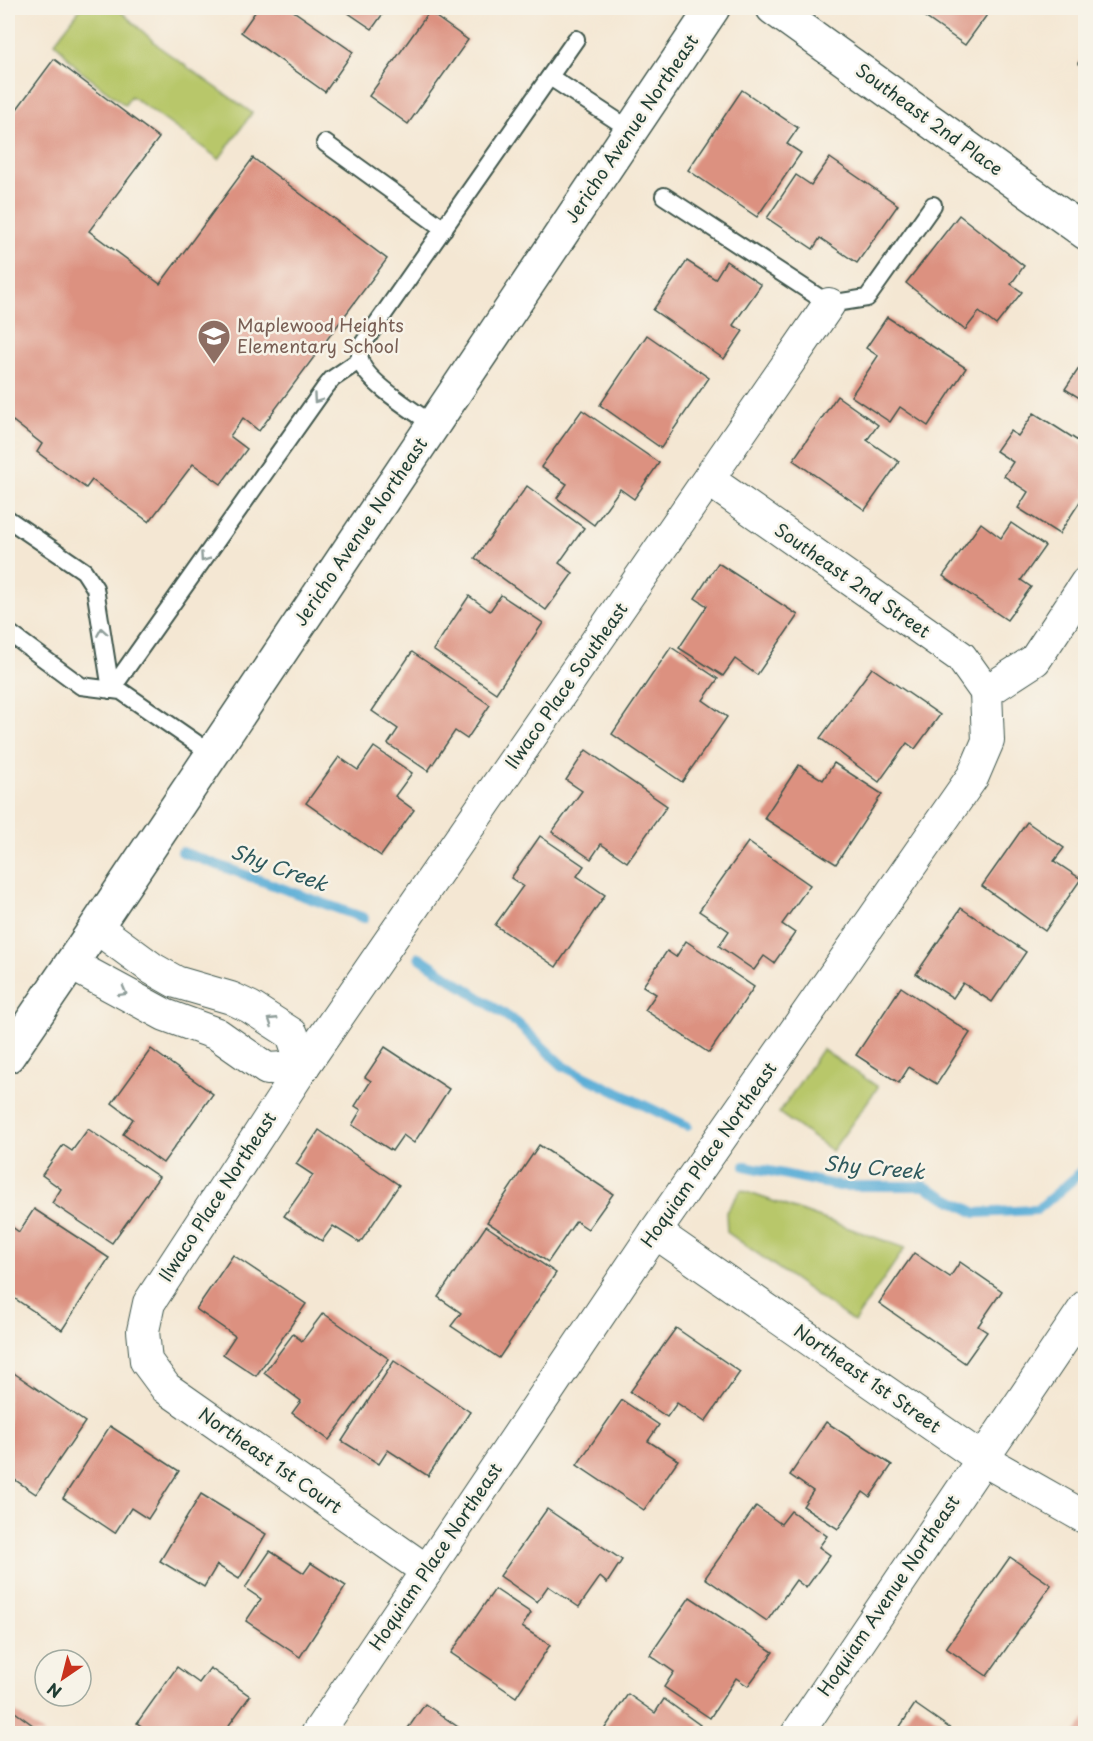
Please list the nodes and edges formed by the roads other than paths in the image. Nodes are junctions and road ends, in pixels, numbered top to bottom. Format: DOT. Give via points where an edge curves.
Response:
graph roads {
  1 [pos="713,8"];
  2 [pos="773,8"];
  3 [pos="576,39"];
  4 [pos="550,77"];
  5 [pos="631,130"];
  6 [pos="326,143"];
  7 [pos="664,196"];
  8 [pos="933,205"];
  9 [pos="444,229"];
  10 [pos="1086,233"];
  11 [pos="829,304"];
  12 [pos="360,360"];
  13 [pos="434,425"];
  14 [pos="709,480"];
  15 [pos="8,519"];
  16 [pos="1086,583"];
  17 [pos="8,632"];
  18 [pos="111,690"];
  19 [pos="986,692"];
  20 [pos="212,754"];
  21 [pos="96,927"];
  22 [pos="71,964"];
  23 [pos="8,1056"];
  24 [pos="303,1067"];
  25 [pos="655,1232"];
  26 [pos="1086,1306"];
  27 [pos="143,1331"];
  28 [pos="982,1459"];
  29 [pos="1086,1518"];
  30 [pos="427,1570"];
  31 [pos="317,1734"];
  32 [pos="797,1734"];
  1 -- 5 [label="street, Jericho Avenue Northeast"];
  2 -- 10 [label="street, Southeast 2nd Place"];
  3 -- 4 [label="lane"];
  4 -- 5 [label="lane"];
  4 -- 9 [label="lane"];
  5 -- 13 [label="street, Jericho Avenue Northeast"];
  6 -- 9 [label="lane"];
  7 -- 11 [label="lane"];
  8 -- 11 [label="lane" via="867,298"];
  9 -- 12 [label="lane" via="362,345"];
  11 -- 14 [label="street, Ilwaco Place Southeast"];
  12 -- 13 [label="lane" via="384,389"];
  12 -- 18 [label="lane, one-way" via="324,389"];
  13 -- 20 [label="street, Jericho Avenue Northeast"];
  14 -- 19 [label="street, Southeast 2nd Street" via="961,657"];
  14 -- 24 [label="street, Ilwaco Place Southeast"];
  18 -- 15 [label="lane, one-way" via="95,588 84,571"];
  16 -- 19 [label="street" via="1035,660"];
  17 -- 18 [label="lane" via="81,686"];
  18 -- 20 [label="lane" via="121,691"];
  19 -- 25 [label="street, Hoquiam Place Northeast" via="988,741 973,776"];
  20 -- 21 [label="street, Jericho Avenue Northeast"];
  21 -- 22 [label="street, Jericho Avenue Northeast"];
  24 -- 21 [label="street, one-way" via="292,1034 231,998 176,982"];
  22 -- 23 [label="street, Jericho Avenue Northeast"];
  22 -- 24 [label="street, one-way" via="165,1015 217,1034 267,1069"];
  24 -- 27 [label="street, Ilwaco Place Northeast" via="149,1303"];
  25 -- 28 [label="street, Northeast 1st Street"];
  25 -- 30 [label="street, Hoquiam Place Northeast"];
  26 -- 28 [label="street, Hoquiam Avenue Northeast"];
  27 -- 30 [label="street, Northeast 1st Court" via="146,1361 166,1388"];
  28 -- 29 [label="street, Northeast 1st Street"];
  28 -- 32 [label="street, Hoquiam Avenue Northeast"];
  30 -- 31 [label="street, Hoquiam Place Northeast"];
}
